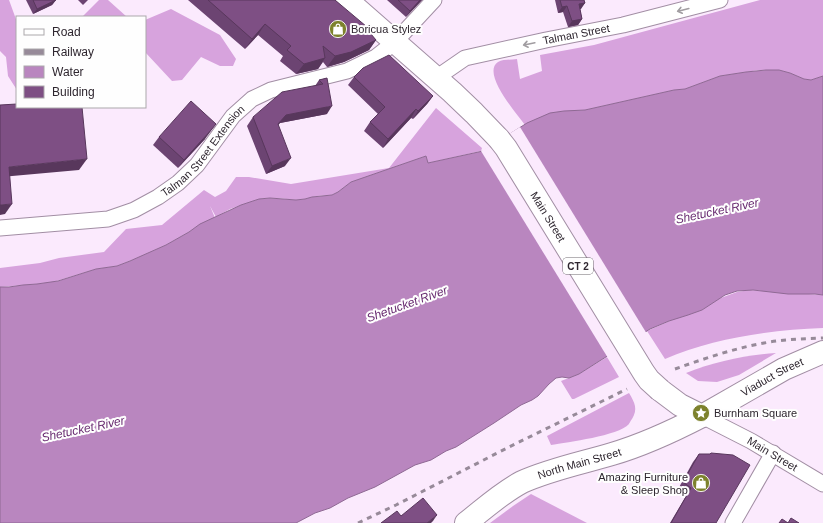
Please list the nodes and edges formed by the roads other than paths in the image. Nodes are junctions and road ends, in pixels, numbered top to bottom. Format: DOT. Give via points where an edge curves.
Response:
graph roads {
  1 [pos="347,0"];
  2 [pos="434,0"];
  3 [pos="720,0"];
  4 [pos="395,42"];
  5 [pos="436,78"];
  6 [pos="0,228"];
  7 [pos="823,352"];
  8 [pos="702,416"];
  9 [pos="773,453"];
  10 [pos="823,484"];
  11 [pos="466,523"];
  12 [pos="733,523"];
  1 -- 4 [label="main road, Main Street / CT 2"];
  2 -- 4 [label="street, Talman Street Extension"];
  3 -- 5 [label="street, Talman Street, one-way" via="623,25 465,58"];
  4 -- 5 [label="main road, Main Street / CT 2"];
  4 -- 6 [label="street, Talman Street Extension" via="376,57 347,71 271,90 252,99 233,116 197,165 178,183 134,210 108,219"];
  5 -- 8 [label="main road, Main Street / CT 2, bridge" via="474,113 506,148 644,373 660,390 680,405"];
  7 -- 8 [label="main road, Viaduct Street" via="792,365"];
  8 -- 9 [label="street, Main Street"];
  8 -- 11 [label="main road, North Main Street" via="636,446 523,482"];
  9 -- 10 [label="street, Main Street"];
  9 -- 12 [label="street"];
}
